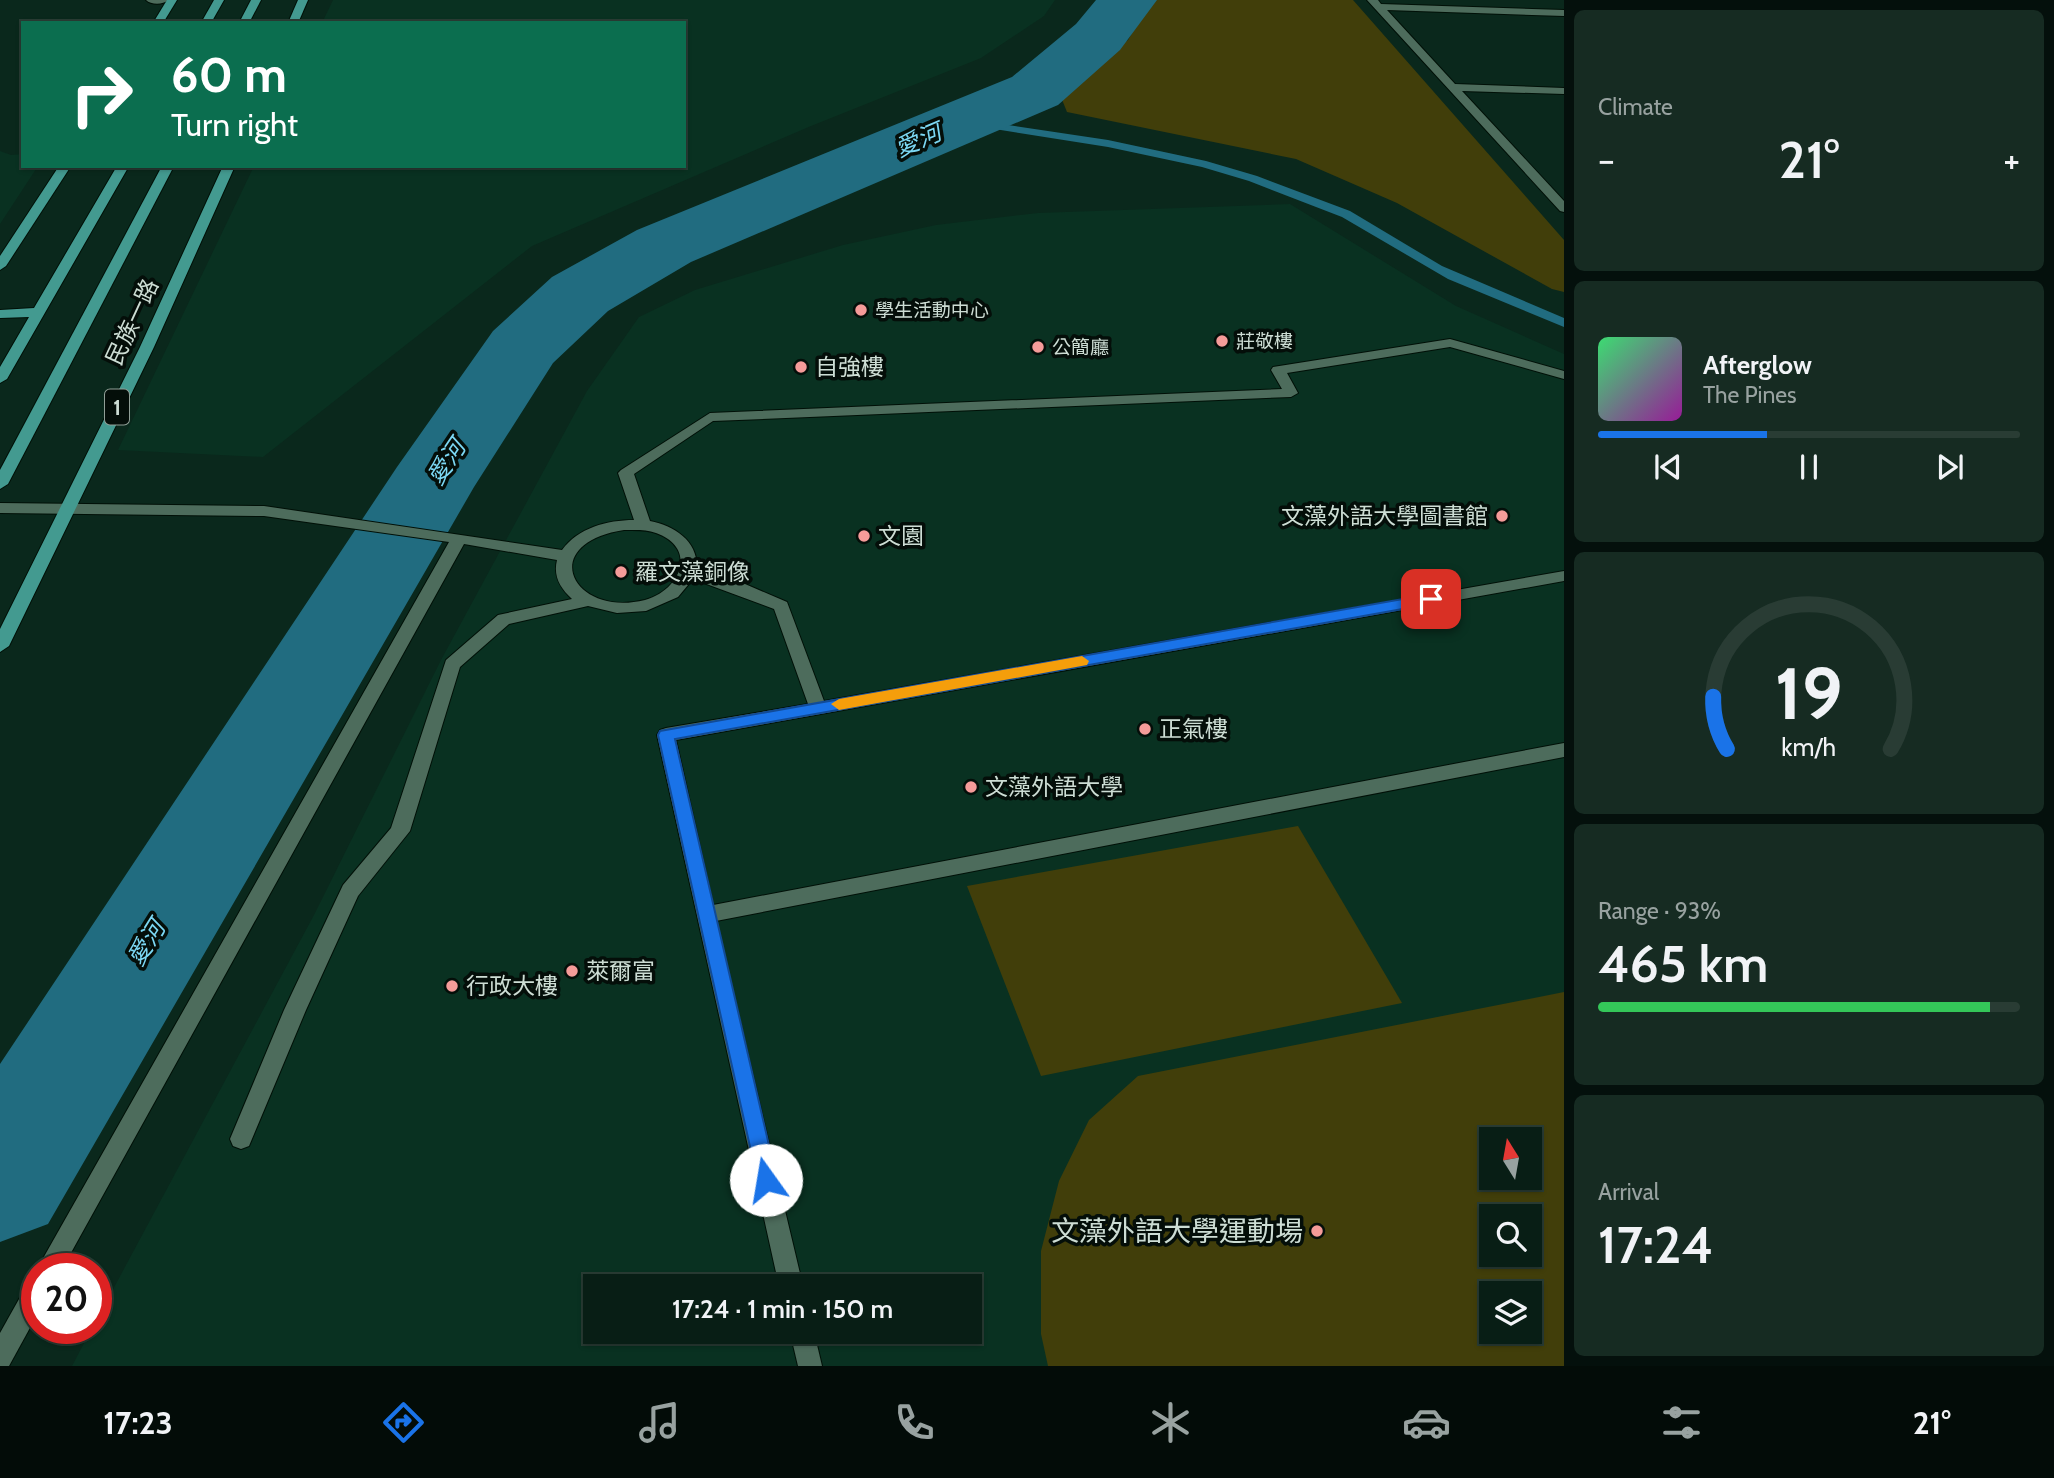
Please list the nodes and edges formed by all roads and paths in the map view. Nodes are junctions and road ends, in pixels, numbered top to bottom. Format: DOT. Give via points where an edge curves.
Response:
graph roads {
  1 [pos="151,0"];
  2 [pos="163,0"];
  3 [pos="172,0"];
  4 [pos="219,0"];
  5 [pos="256,0"];
  6 [pos="303,0"];
  7 [pos="1376,3"];
  8 [pos="1564,13"];
  9 [pos="159,21"];
  10 [pos="206,21"];
  11 [pos="245,21"];
  12 [pos="294,21"];
  13 [pos="1453,87"];
  14 [pos="1564,91"];
  15 [pos="64,168"];
  16 [pos="122,168"];
  17 [pos="167,168"];
  18 [pos="228,168"];
  19 [pos="1563,205"];
  20 [pos="0,266"];
  21 [pos="38,312"];
  22 [pos="0,314"];
  23 [pos="1564,375"];
  24 [pos="0,379"];
  25 [pos="0,484"];
  26 [pos="0,508"];
  27 [pos="67,509"];
  28 [pos="643,525"];
  29 [pos="459,538"];
  30 [pos="566,556"];
  31 [pos="689,572"];
  32 [pos="1564,576"];
  33 [pos="587,601"];
  34 [pos="0,646"];
  35 [pos="818,708"];
  36 [pos="1564,750"];
  37 [pos="705,915"];
  38 [pos="241,1139"];
  39 [pos="58,1253"];
  40 [pos="788,1274"];
  41 [pos="21,1320"];
  42 [pos="805,1344"];
  43 [pos="0,1357"];
  44 [pos="810,1366"];
  1 -- 2 [label="lane"];
  3 -- 9 [label="main road"];
  4 -- 10 [label="main road"];
  5 -- 11 [label="main road"];
  6 -- 12 [label="main road"];
  7 -- 8 [label="lane"];
  7 -- 13 [label="lane"];
  13 -- 14 [label="lane"];
  13 -- 19 [label="lane"];
  15 -- 20 [label="main road"];
  16 -- 21 [label="main road"];
  17 -- 25 [label="main road, 民族一路"];
  18 -- 27 [label="main road, 民族一路 / 1"];
  21 -- 22 [label="main road"];
  21 -- 24 [label="main road"];
  23 -- 28 [label="lane" via="1450,343 1278,370 1291,393 710,416 626,473"];
  26 -- 27 [label="lane"];
  27 -- 29 [label="lane" via="264,511"];
  27 -- 34 [label="main road, 民族一路 / 1"];
  28 -- 30 [label="lane" via="605,528 575,544"];
  28 -- 31 [label="lane" via="661,529 685,547"];
  29 -- 30 [label="lane"];
  29 -- 39 [label="lane"];
  30 -- 33 [label="lane" via="565,581"];
  31 -- 33 [label="lane" via="681,585 649,604 617,607"];
  31 -- 35 [label="lane" via="781,606"];
  32 -- 35 [label="lane"];
  33 -- 38 [label="lane" via="504,619 452,664 400,831 350,891"];
  35 -- 37 [label="lane" via="666,735"];
  36 -- 37 [label="lane"];
  37 -- 40 [label="lane"];
  41 -- 43 [label="lane"];
  42 -- 44 [label="lane"];
}
